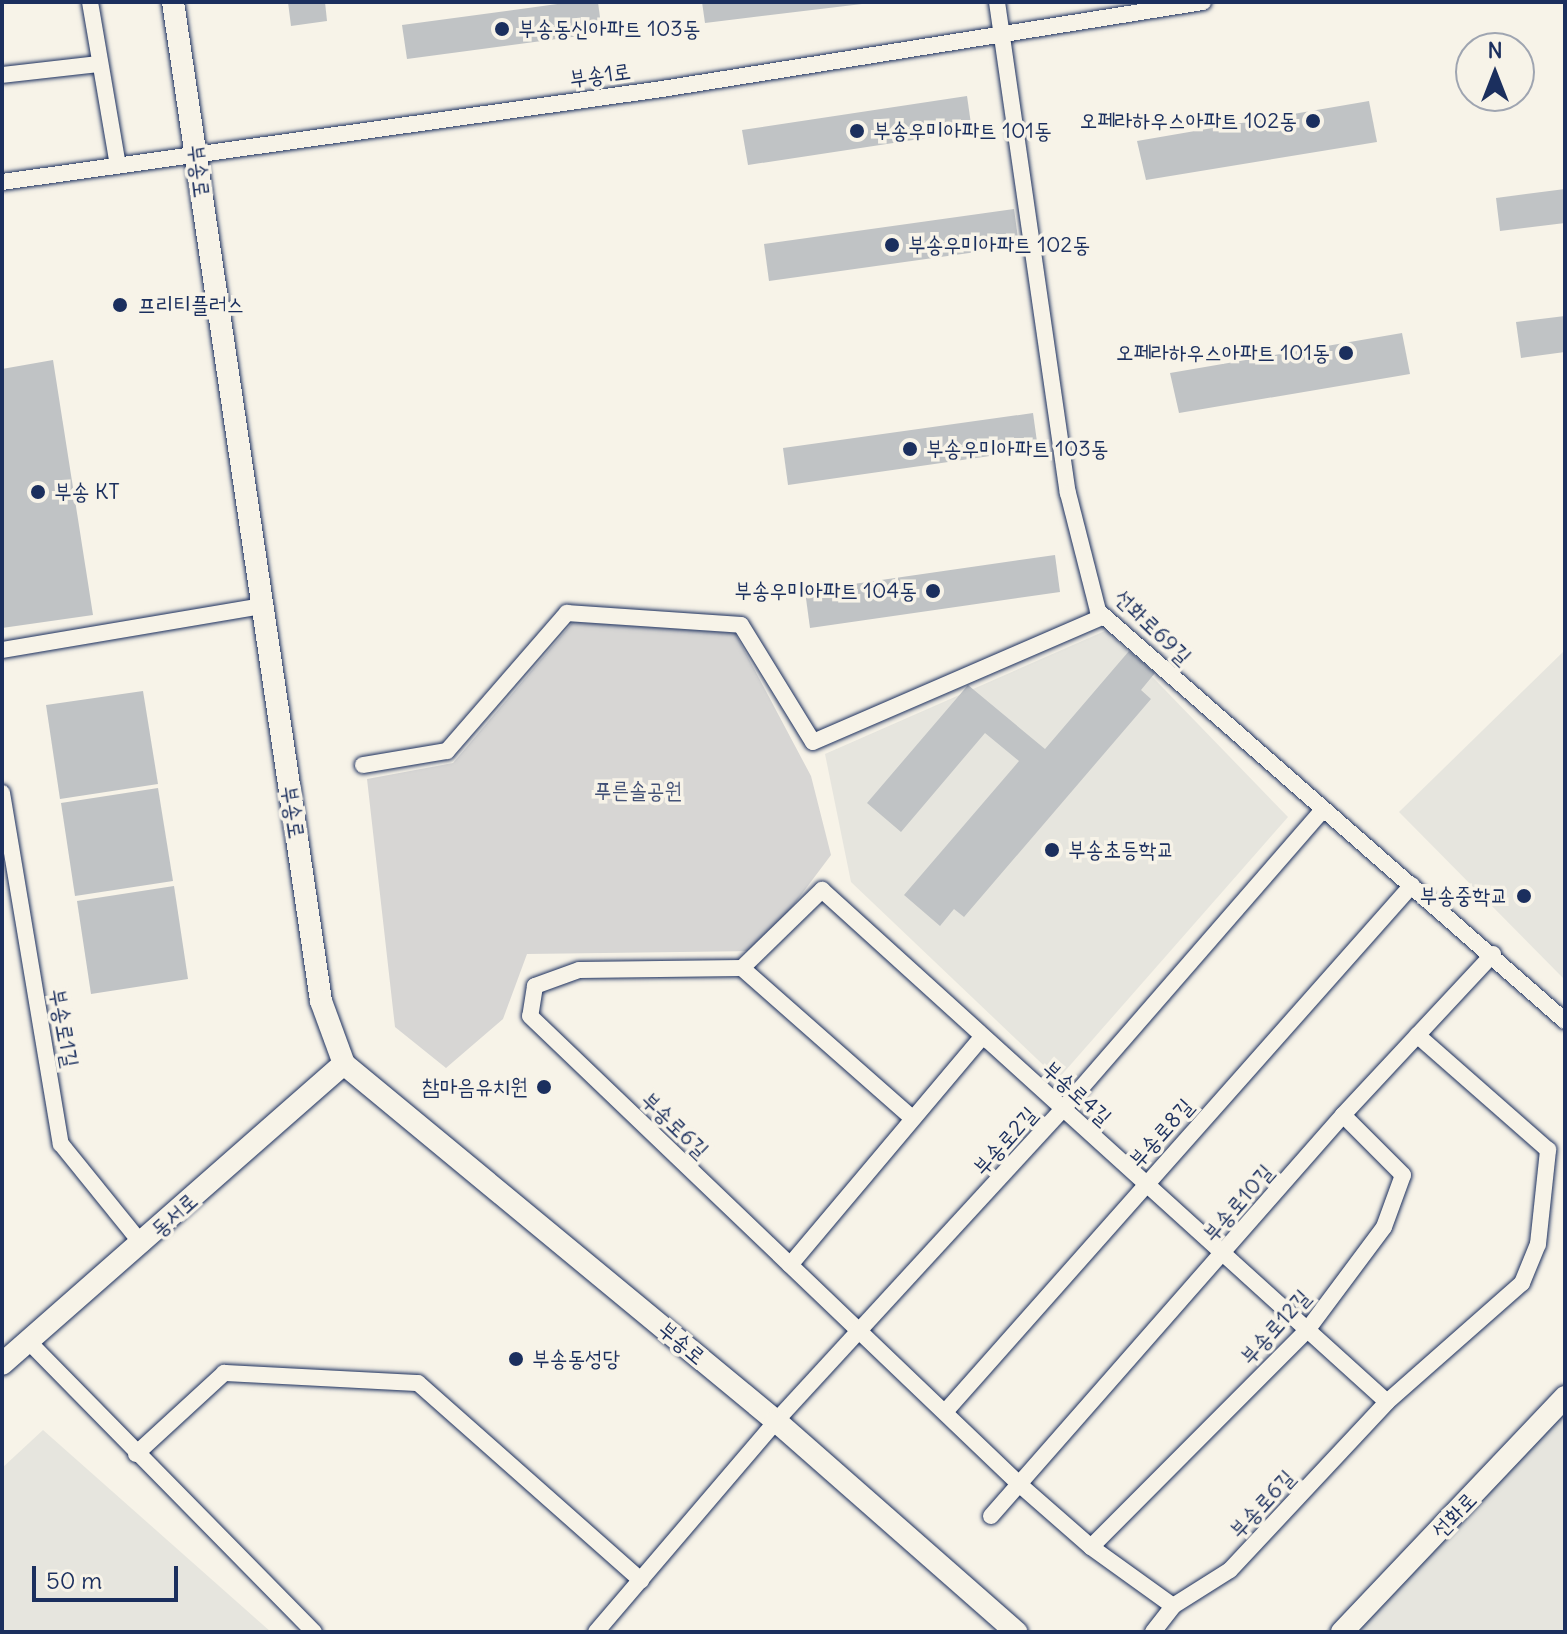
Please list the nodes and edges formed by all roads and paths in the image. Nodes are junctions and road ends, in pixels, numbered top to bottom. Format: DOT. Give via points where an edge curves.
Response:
graph roads {
  1 [pos="90,2"];
  2 [pos="173,2"];
  3 [pos="997,2"];
  4 [pos="1203,2"];
  5 [pos="1002,33"];
  6 [pos="99,64"];
  7 [pos="2,74"];
  8 [pos="197,155"];
  9 [pos="118,165"];
  10 [pos="2,182"];
  11 [pos="262,606"];
  12 [pos="1104,616"];
  13 [pos="2,650"];
  14 [pos="363,765"];
  15 [pos="2,793"];
  16 [pos="1322,811"];
  17 [pos="1412,885"];
  18 [pos="1493,954"];
  19 [pos="742,968"];
  20 [pos="1565,1021"];
  21 [pos="1417,1035"];
  22 [pos="982,1037"];
  23 [pos="344,1064"];
  24 [pos="1062,1110"];
  25 [pos="1343,1115"];
  26 [pos="911,1117"];
  27 [pos="1147,1183"];
  28 [pos="142,1244"];
  29 [pos="1224,1253"];
  30 [pos="790,1265"];
  31 [pos="1308,1329"];
  32 [pos="864,1331"];
  33 [pos="28,1341"];
  34 [pos="3,1359"];
  35 [pos="1565,1397"];
  36 [pos="1387,1402"];
  37 [pos="945,1412"];
  38 [pos="776,1421"];
  39 [pos="136,1454"];
  40 [pos="1019,1484"];
  41 [pos="991,1516"];
  42 [pos="1091,1547"];
  43 [pos="641,1580"];
  44 [pos="1173,1606"];
  45 [pos="314,1632"];
  46 [pos="596,1632"];
  47 [pos="1016,1632"];
  48 [pos="1153,1632"];
  49 [pos="1342,1632"];
  1 -- 6 [label="street"];
  2 -- 8 [label="street, 부송로"];
  3 -- 5 [label="street, 선화로69길"];
  4 -- 5 [label="street, 부송1로"];
  5 -- 8 [label="street, 부송1로" via="662,89"];
  5 -- 12 [label="street, 선화로69길" via="1068,493 1098,611"];
  6 -- 7 [label="street"];
  6 -- 9 [label="street"];
  8 -- 9 [label="street, 부송1로"];
  8 -- 11 [label="street, 부송로"];
  9 -- 10 [label="street, 부송1로"];
  11 -- 13 [label="street"];
  11 -- 23 [label="street, 부송로" via="321,1001"];
  12 -- 14 [label="street" via="813,742 741,625 567,613 447,751"];
  12 -- 16 [label="street, 선화로69길"];
  15 -- 28 [label="street, 부송로1길" via="61,1144"];
  16 -- 17 [label="street, 선화로69길"];
  16 -- 24 [label="street, 부송로2길"];
  17 -- 18 [label="street, 선화로69길"];
  17 -- 27 [label="street, 부송로8길"];
  18 -- 20 [label="street, 선화로69길"];
  18 -- 21 [label="street, 부송로10길"];
  19 -- 22 [label="street, 부송로4길" via="822,890"];
  19 -- 26 [label="street"];
  19 -- 30 [label="street, 부송로6길" via="579,970 535,986 530,1016"];
  21 -- 25 [label="street, 부송로10길"];
  21 -- 36 [label="street, 부송로6길" via="1548,1150 1538,1244 1522,1283"];
  22 -- 24 [label="street, 부송로4길"];
  22 -- 26 [label="street"];
  23 -- 28 [label="street, 동서로"];
  23 -- 38 [label="street, 부송로"];
  24 -- 27 [label="street, 부송로4길"];
  24 -- 32 [label="street, 부송로2길"];
  25 -- 29 [label="street, 부송로10길"];
  25 -- 31 [label="street, 부송로12길" via="1403,1175 1384,1227"];
  26 -- 30 [label="street"];
  27 -- 29 [label="street, 부송로4길"];
  27 -- 37 [label="street, 부송로8길"];
  28 -- 33 [label="street, 동서로"];
  29 -- 31 [label="street, 부송로4길"];
  29 -- 40 [label="street, 부송로10길"];
  30 -- 32 [label="street, 부송로6길"];
  31 -- 36 [label="street, 부송로4길"];
  31 -- 42 [label="street, 부송로12길"];
  32 -- 37 [label="street, 부송로6길"];
  32 -- 38 [label="street, 부송로2길"];
  33 -- 34 [label="street, 동서로"];
  33 -- 39 [label="street"];
  35 -- 49 [label="street, 선화로"];
  36 -- 44 [label="street, 부송로6길" via="1230,1570"];
  37 -- 40 [label="street, 부송로6길"];
  38 -- 43 [label="street"];
  38 -- 47 [label="street, 부송로"];
  39 -- 43 [label="street" via="224,1373 418,1383"];
  39 -- 45 [label="street"];
  40 -- 41 [label="street, 부송로10길"];
  40 -- 42 [label="street, 부송로6길"];
  42 -- 44 [label="street, 부송로6길"];
  43 -- 46 [label="street"];
  44 -- 48 [label="street"];
}
